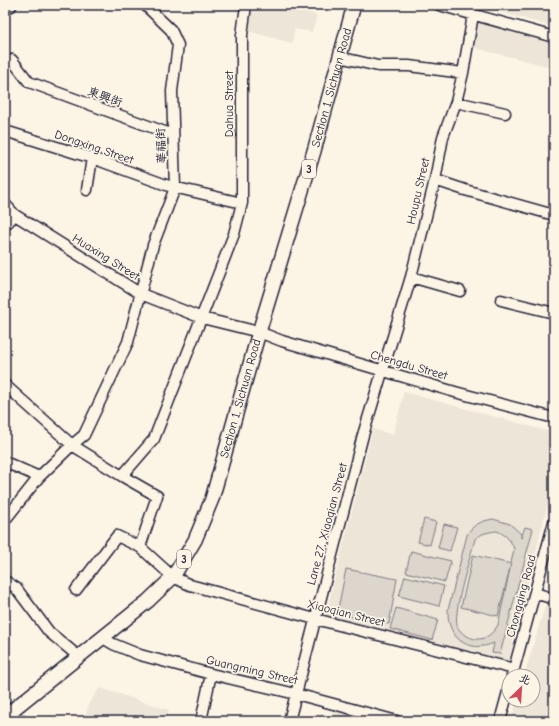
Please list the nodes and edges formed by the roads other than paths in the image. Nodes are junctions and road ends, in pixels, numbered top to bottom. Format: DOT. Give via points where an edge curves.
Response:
graph roads {
  1 [pos="10,5"];
  2 [pos="145,5"];
  3 [pos="246,5"];
  4 [pos="354,5"];
  5 [pos="439,5"];
  6 [pos="5,8"];
  7 [pos="472,15"];
  8 [pos="554,37"];
  9 [pos="339,57"];
  10 [pos="5,63"];
  11 [pos="463,74"];
  12 [pos="456,102"];
  13 [pos="505,113"];
  14 [pos="5,131"];
  15 [pos="173,135"];
  16 [pos="92,158"];
  17 [pos="436,180"];
  18 [pos="175,188"];
  19 [pos="87,190"];
  20 [pos="242,203"];
  21 [pos="5,204"];
  22 [pos="15,215"];
  23 [pos="554,215"];
  24 [pos="5,226"];
  25 [pos="411,277"];
  26 [pos="460,291"];
  27 [pos="141,294"];
  28 [pos="501,300"];
  29 [pos="554,312"];
  30 [pos="202,318"];
  31 [pos="259,332"];
  32 [pos="383,372"];
  33 [pos="5,385"];
  34 [pos="554,418"];
  35 [pos="72,444"];
  36 [pos="5,462"];
  37 [pos="122,476"];
  38 [pos="39,477"];
  39 [pos="5,520"];
  40 [pos="554,522"];
  41 [pos="140,547"];
  42 [pos="173,577"];
  43 [pos="5,580"];
  44 [pos="76,590"];
  45 [pos="535,594"];
  46 [pos="554,599"];
  47 [pos="316,619"];
  48 [pos="103,638"];
  49 [pos="78,656"];
  50 [pos="514,668"];
  51 [pos="501,669"];
  52 [pos="211,674"];
  53 [pos="296,694"];
  54 [pos="504,708"];
  55 [pos="5,716"];
  56 [pos="22,721"];
  57 [pos="201,721"];
  58 [pos="289,721"];
  59 [pos="397,721"];
  60 [pos="500,721"];
  1 -- 6 [label="main road"];
  2 -- 15 [label="street, 華福街" via="171,30 178,46 172,91"];
  3 -- 20 [label="street, Dahua Street" via="242,35"];
  4 -- 9 [label="main road, Section 1, Sichuan Road / 3"];
  5 -- 7 [label="street"];
  7 -- 8 [label="street"];
  7 -- 11 [label="street, Houpu Street"];
  9 -- 11 [label="street" via="378,66 409,66"];
  9 -- 31 [label="main road, Section 1, Sichuan Road / 3" via="304,186"];
  10 -- 15 [label="street, 東興街" via="12,60 29,82"];
  11 -- 12 [label="street, Houpu Street"];
  12 -- 13 [label="street"];
  12 -- 17 [label="street, Houpu Street" via="443,137"];
  14 -- 16 [label="street, Dongxing Street"];
  15 -- 18 [label="street, 華福街"];
  16 -- 18 [label="street, Dongxing Street"];
  16 -- 19 [label="street"];
  17 -- 23 [label="street"];
  17 -- 25 [label="street, Houpu Street"];
  18 -- 20 [label="street"];
  18 -- 27 [label="street, 華福街" via="153,245"];
  20 -- 30 [label="street, Dahua Street" via="234,234"];
  21 -- 22 [label="street, Huaxing Street"];
  22 -- 24 [label="street"];
  22 -- 27 [label="street, Huaxing Street"];
  25 -- 26 [label="street"];
  25 -- 32 [label="street, Houpu Street"];
  27 -- 30 [label="street, Huaxing Street"];
  27 -- 35 [label="street, 華福街" via="128,342 84,435"];
  28 -- 29 [label="street"];
  30 -- 31 [label="street"];
  30 -- 37 [label="street, Dahua Street" via="154,439"];
  31 -- 32 [label="street, Chengdu Street"];
  31 -- 42 [label="main road, Section 1, Sichuan Road / 3" via="212,499 196,540"];
  32 -- 34 [label="street, Chengdu Street"];
  32 -- 47 [label="street, Lane 27, Xiaoqian Street"];
  33 -- 35 [label="street"];
  35 -- 37 [label="street"];
  35 -- 38 [label="street, 華福街"];
  36 -- 38 [label="street"];
  37 -- 41 [label="street" via="156,496"];
  38 -- 39 [label="street, 華福街"];
  40 -- 45 [label="street, Chongqing Road"];
  41 -- 42 [label="street"];
  41 -- 44 [label="street" via="117,536"];
  42 -- 47 [label="street, Xiaoqian Street" via="190,585"];
  42 -- 48 [label="main road, Section 1, Sichuan Road / 3"];
  43 -- 49 [label="street" via="16,588 49,632"];
  45 -- 46 [label="street"];
  45 -- 50 [label="street, Chongqing Road"];
  47 -- 51 [label="street, Xiaoqian Street"];
  47 -- 53 [label="street, Lane 27, Xiaoqian Street"];
  48 -- 49 [label="main road, Section 1, Sichuan Road / 3"];
  48 -- 52 [label="street, Guangming Street" via="140,656"];
  49 -- 55 [label="main road, Section 1, Sichuan Road / 3"];
  52 -- 53 [label="street, Guangming Street"];
  52 -- 57 [label="street"];
  53 -- 58 [label="street, Lane 27, Xiaoqian Street"];
  53 -- 59 [label="street, Guangming Street"];
  54 -- 60 [label="street"];
  55 -- 56 [label="street"];
}
